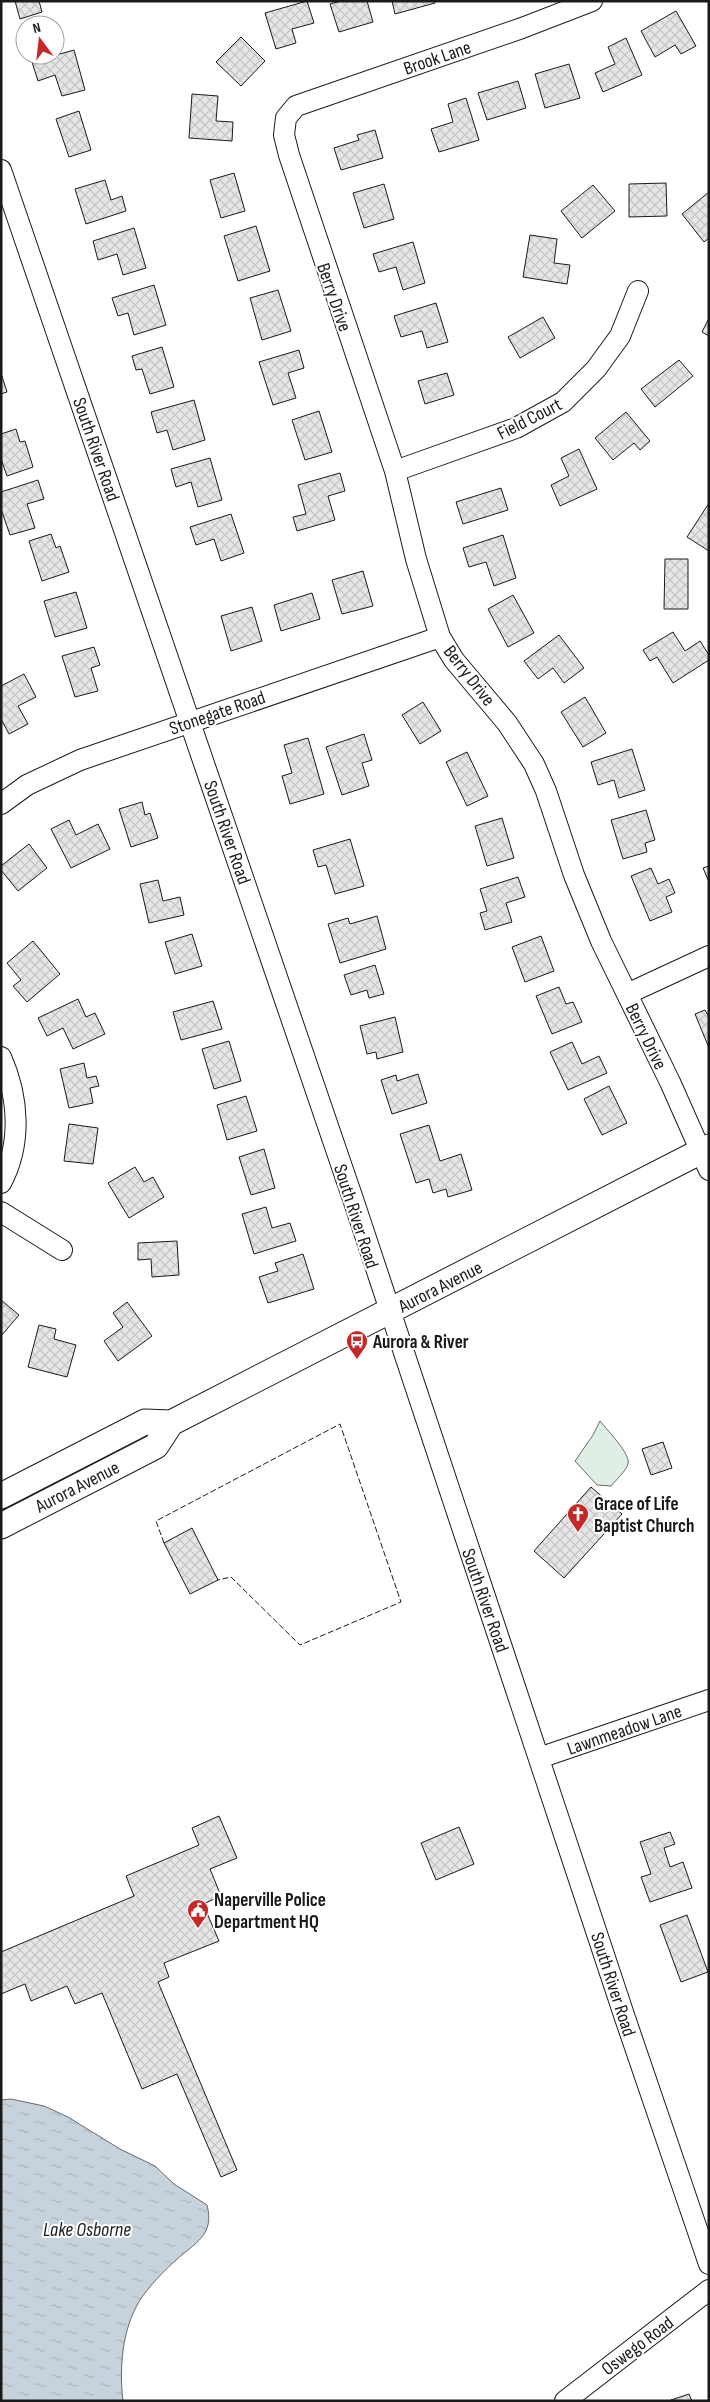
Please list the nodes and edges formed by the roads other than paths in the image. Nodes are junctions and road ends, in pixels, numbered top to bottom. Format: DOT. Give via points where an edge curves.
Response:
graph roads {
  1 [pos="592,1"];
  2 [pos="286,118"];
  3 [pos="1,170"];
  4 [pos="638,291"];
  5 [pos="395,471"];
  6 [pos="440,637"];
  7 [pos="191,721"];
  8 [pos="1,804"];
  9 [pos="709,956"];
  10 [pos="627,994"];
  11 [pos="1,1057"];
  12 [pos="706,1156"];
  13 [pos="1,1183"];
  14 [pos="1,1212"];
  15 [pos="62,1250"];
  16 [pos="388,1312"];
  17 [pos="171,1423"];
  18 [pos="1,1496"];
  19 [pos="1,1526"];
  20 [pos="709,1700"];
  21 [pos="539,1758"];
  22 [pos="709,2264"];
  23 [pos="709,2290"];
  24 [pos="565,2401"];
  1 -- 2 [label="street, Brook Lane" via="296,106"];
  2 -- 5 [label="street, Berry Drive" via="284,135 289,155"];
  3 -- 7 [label="street, South River Road"];
  4 -- 5 [label="street, Field Court" via="620,336 596,369 563,402 516,428"];
  5 -- 6 [label="street, Berry Drive" via="416,559"];
  6 -- 7 [label="street, Stonegate Road"];
  6 -- 10 [label="street, Berry Drive" via="454,660 507,723 534,764 574,875"];
  7 -- 8 [label="street, Stonegate Road" via="80,760 33,782"];
  7 -- 16 [label="street, South River Road" via="354,1202"];
  9 -- 10 [label="street"];
  10 -- 12 [label="street, Berry Drive"];
  11 -- 13 [label="street" via="15,1100 17,1127 13,1154"];
  12 -- 16 [label="main road, Aurora Avenue"];
  14 -- 15 [label="street"];
  16 -- 17 [label="main road, Aurora Avenue"];
  16 -- 21 [label="street, South River Road"];
  17 -- 18 [label="main road, Aurora Avenue" via="145,1422"];
  17 -- 19 [label="main road, Aurora Avenue" via="156,1446"];
  20 -- 21 [label="street, Lawnmeadow Lane"];
  21 -- 22 [label="street, South River Road"];
  23 -- 24 [label="street, Oswego Road"];
}
